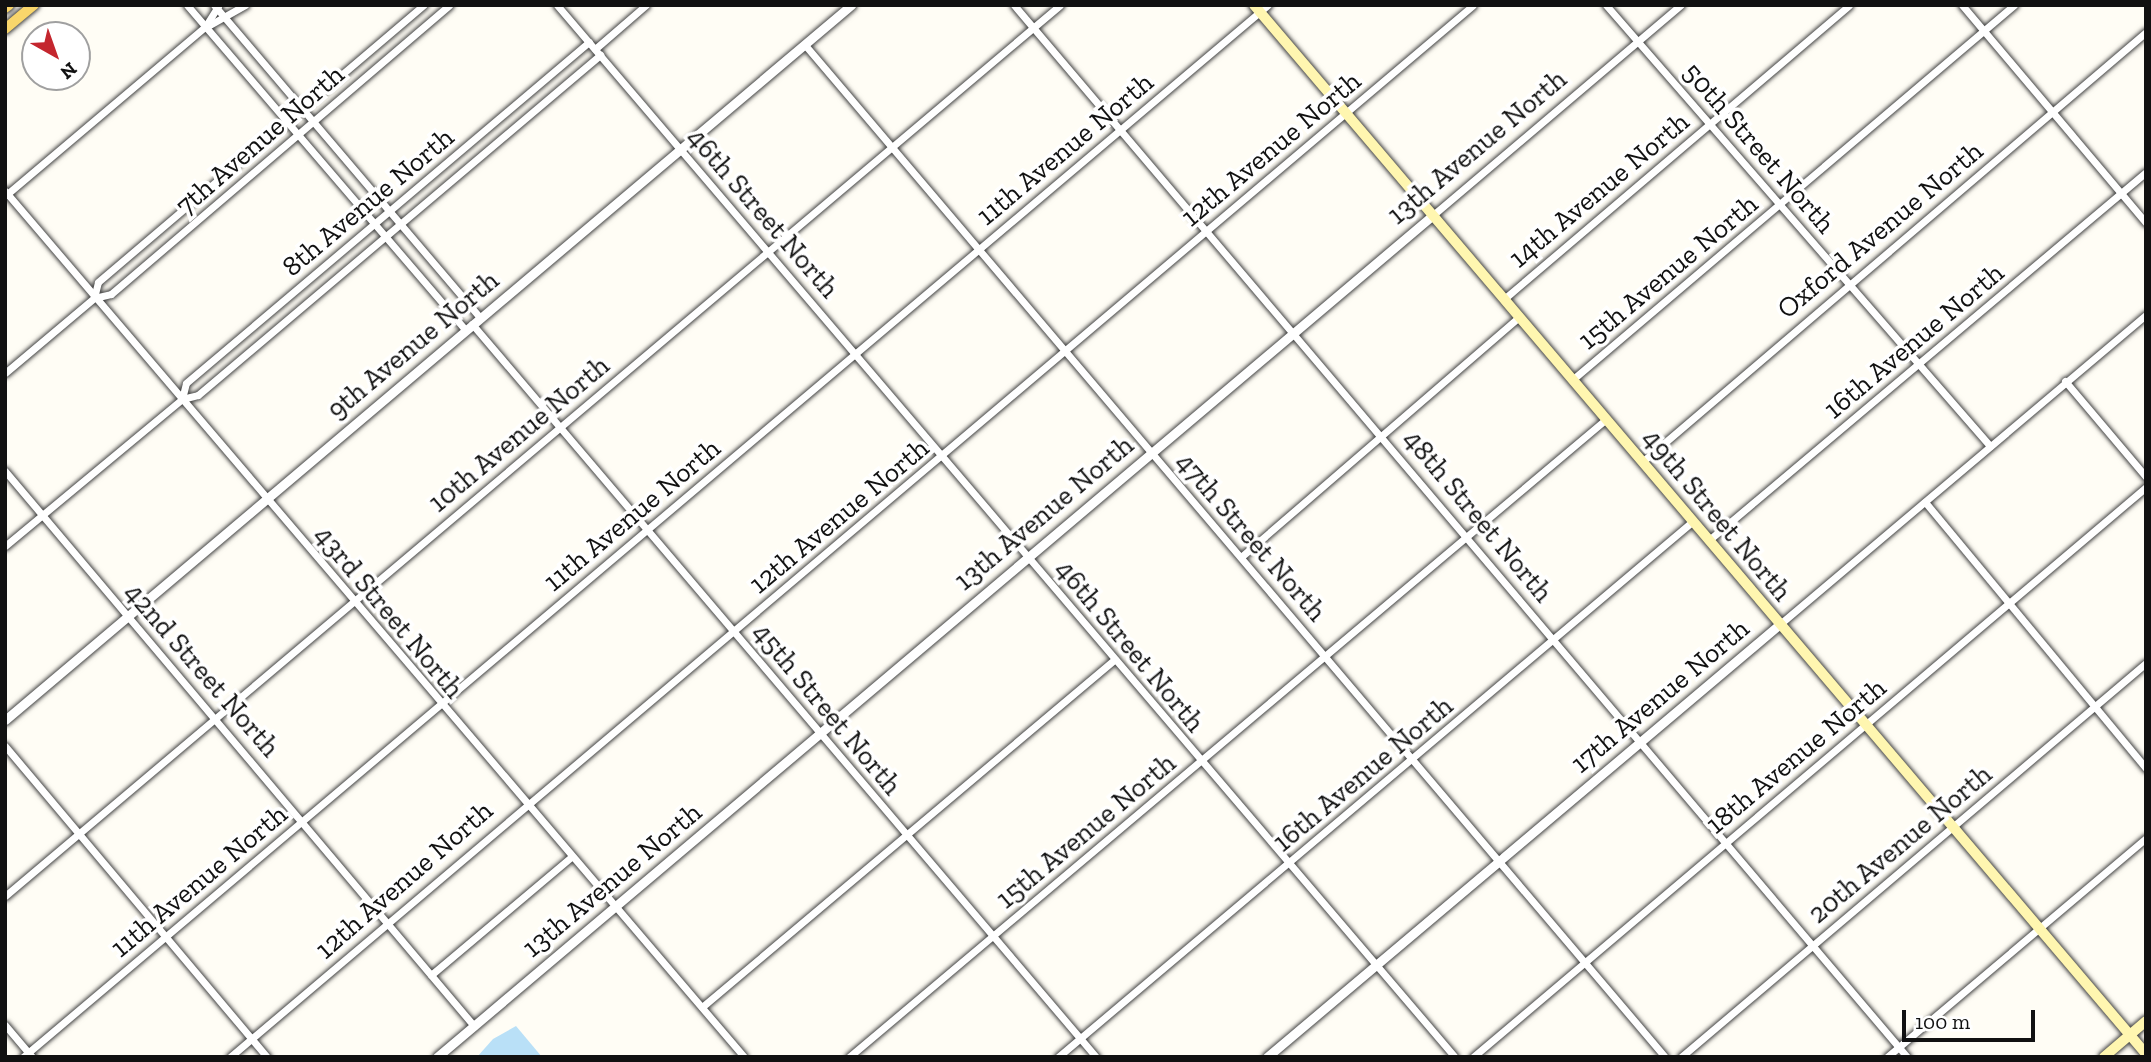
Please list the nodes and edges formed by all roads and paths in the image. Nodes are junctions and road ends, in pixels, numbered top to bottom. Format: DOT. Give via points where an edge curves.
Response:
graph roads {
  1 [pos="34,5"];
  2 [pos="187,5"];
  3 [pos="246,5"];
  4 [pos="424,5"];
  5 [pos="449,5"];
  6 [pos="557,5"];
  7 [pos="646,5"];
  8 [pos="852,5"];
  9 [pos="1014,5"];
  10 [pos="1060,5"];
  11 [pos="1473,5"];
  12 [pos="1606,5"];
  13 [pos="1681,5"];
  14 [pos="1849,5"];
  15 [pos="1962,5"];
  16 [pos="2014,5"];
  17 [pos="217,6"];
  18 [pos="1261,8"];
  19 [pos="227,21"];
  20 [pos="205,27"];
  21 [pos="1033,28"];
  22 [pos="5,29"];
  23 [pos="1984,31"];
  24 [pos="2146,32"];
  25 [pos="589,41"];
  26 [pos="1638,41"];
  27 [pos="805,45"];
  28 [pos="598,52"];
  29 [pos="301,110"];
  30 [pos="2051,112"];
  31 [pos="1346,113"];
  32 [pos="312,122"];
  33 [pos="287,123"];
  34 [pos="1709,124"];
  35 [pos="1120,129"];
  36 [pos="298,135"];
  37 [pos="892,147"];
  38 [pos="681,150"];
  39 [pos="2146,172"];
  40 [pos="6,193"];
  41 [pos="2120,194"];
  42 [pos="1781,206"];
  43 [pos="388,211"];
  44 [pos="1433,215"];
  45 [pos="2146,223"];
  46 [pos="374,224"];
  47 [pos="400,226"];
  48 [pos="1206,231"];
  49 [pos="385,237"];
  50 [pos="979,248"];
  51 [pos="769,251"];
  52 [pos="1849,283"];
  53 [pos="94,298"];
  54 [pos="1504,299"];
  55 [pos="2146,315"];
  56 [pos="1519,317"];
  57 [pos="473,324"];
  58 [pos="1294,331"];
  59 [pos="1065,349"];
  60 [pos="856,353"];
  61 [pos="1919,365"];
  62 [pos="5,373"];
  63 [pos="1572,380"];
  64 [pos="2065,381"];
  65 [pos="182,399"];
  66 [pos="1606,419"];
  67 [pos="560,427"];
  68 [pos="1381,434"];
  69 [pos="1990,446"];
  70 [pos="1151,453"];
  71 [pos="942,456"];
  72 [pos="1642,462"];
  73 [pos="5,471"];
  74 [pos="2146,477"];
  75 [pos="2146,487"];
  76 [pos="266,499"];
  77 [pos="1925,502"];
  78 [pos="42,515"];
  79 [pos="1693,521"];
  80 [pos="648,530"];
  81 [pos="1468,537"];
  82 [pos="1709,540"];
  83 [pos="5,546"];
  84 [pos="1027,557"];
  85 [pos="1241,557"];
  86 [pos="352,603"];
  87 [pos="2008,604"];
  88 [pos="128,618"];
  89 [pos="1780,624"];
  90 [pos="736,632"];
  91 [pos="1554,639"];
  92 [pos="1326,657"];
  93 [pos="1114,660"];
  94 [pos="2146,663"];
  95 [pos="439,704"];
  96 [pos="2094,707"];
  97 [pos="216,718"];
  98 [pos="5,720"];
  99 [pos="1865,724"];
  100 [pos="818,734"];
  101 [pos="1642,743"];
  102 [pos="5,746"];
  103 [pos="1414,761"];
  104 [pos="1199,762"];
  105 [pos="2146,768"];
  106 [pos="525,804"];
  107 [pos="303,821"];
  108 [pos="1952,827"];
  109 [pos="78,834"];
  110 [pos="907,837"];
  111 [pos="2146,838"];
  112 [pos="1726,843"];
  113 [pos="571,857"];
  114 [pos="1499,862"];
  115 [pos="1286,865"];
  116 [pos="5,896"];
  117 [pos="614,909"];
  118 [pos="387,922"];
  119 [pos="2039,928"];
  120 [pos="165,936"];
  121 [pos="993,938"];
  122 [pos="1813,945"];
  123 [pos="1585,962"];
  124 [pos="1376,967"];
  125 [pos="431,975"];
  126 [pos="702,1007"];
  127 [pos="2146,1021"];
  128 [pos="5,1025"];
  129 [pos="474,1026"];
  130 [pos="2129,1035"];
  131 [pos="1080,1038"];
  132 [pos="252,1039"];
  133 [pos="1899,1047"];
  134 [pos="2146,1054"];
  135 [pos="28,1055"];
  136 [pos="230,1057"];
  137 [pos="267,1057"];
  138 [pos="437,1057"];
  139 [pos="744,1057"];
  140 [pos="849,1057"];
  141 [pos="1058,1057"];
  142 [pos="1096,1057"];
  143 [pos="1267,1057"];
  144 [pos="1455,1057"];
  145 [pos="1473,1057"];
  146 [pos="1665,1057"];
  147 [pos="1681,1057"];
  148 [pos="1887,1057"];
  149 [pos="1907,1057"];
  150 [pos="2104,1057"];
  1 -- 22 [label="main road"];
  2 -- 20 [label="street, 45th Street North"];
  3 -- 19 [label="street"];
  4 -- 29 [label="street, 7th Avenue North"];
  5 -- 32 [label="street, 7th Avenue North"];
  6 -- 25 [label="street, 46th Street North"];
  7 -- 28 [label="street, 8th Avenue North"];
  8 -- 27 [label="street, 9th Avenue North"];
  9 -- 21 [label="street, 48th Street North"];
  10 -- 21 [label="street, 10th Avenue North"];
  11 -- 31 [label="street, 12th Avenue North"];
  12 -- 26 [label="street, 50th Street North"];
  13 -- 26 [label="street, 13th Avenue North"];
  14 -- 34 [label="street, 14th Avenue North"];
  15 -- 23 [label="street"];
  16 -- 23 [label="street, 15th Avenue North"];
  17 -- 19 [label="street, 45th Street North"];
  17 -- 20 [label="street"];
  18 -- 31 [label="main road, 49th Street North"];
  18 -- 35 [label="street, 11th Avenue North"];
  19 -- 20 [label="street"];
  19 -- 29 [label="street, 45th Street North"];
  20 -- 33 [label="street, 45th Street North"];
  20 -- 40 [label="street"];
  21 -- 35 [label="street, 48th Street North"];
  21 -- 37 [label="street, 10th Avenue North"];
  23 -- 30 [label="street"];
  23 -- 42 [label="street, 15th Avenue North"];
  24 -- 30 [label="street, Oxford Avenue North"];
  25 -- 28 [label="street, 46th Street North"];
  25 -- 43 [label="street, 8th Avenue North"];
  26 -- 34 [label="street, 50th Street North"];
  26 -- 44 [label="street, 13th Avenue North"];
  27 -- 37 [label="street, 47th Street North"];
  27 -- 38 [label="street, 9th Avenue North"];
  28 -- 38 [label="street, 46th Street North"];
  28 -- 47 [label="street, 8th Avenue North"];
  29 -- 32 [label="street, 45th Street North"];
  29 -- 33 [label="street, 7th Avenue North"];
  30 -- 41 [label="street"];
  30 -- 52 [label="street, Oxford Avenue North"];
  31 -- 44 [label="main road, 49th Street North"];
  31 -- 48 [label="street, 12th Avenue North"];
  32 -- 36 [label="street, 7th Avenue North"];
  32 -- 43 [label="street, 45th Street North"];
  33 -- 36 [label="street, 45th Street North"];
  33 -- 53 [label="street, 7th Avenue North" via="98,282"];
  34 -- 42 [label="street, 50th Street North"];
  34 -- 54 [label="street, 14th Avenue North"];
  35 -- 48 [label="street, 48th Street North"];
  35 -- 50 [label="street, 11th Avenue North"];
  36 -- 46 [label="street, 45th Street North"];
  36 -- 53 [label="street, 7th Avenue North" via="111,294"];
  37 -- 50 [label="street, 47th Street North"];
  37 -- 51 [label="street, 10th Avenue North"];
  38 -- 51 [label="street, 46th Street North"];
  38 -- 57 [label="street, 9th Avenue North"];
  39 -- 41 [label="street, 16th Avenue North"];
  40 -- 53 [label="street, 43rd Street North"];
  41 -- 45 [label="street"];
  41 -- 61 [label="street, 16th Avenue North"];
  42 -- 52 [label="street, 50th Street North"];
  42 -- 63 [label="street, 15th Avenue North"];
  43 -- 46 [label="street, 8th Avenue North"];
  43 -- 47 [label="street, 45th Street North"];
  44 -- 54 [label="main road, 49th Street North"];
  44 -- 58 [label="street, 13th Avenue North"];
  46 -- 49 [label="street, 45th Street North"];
  46 -- 65 [label="street, 8th Avenue North" via="186,383"];
  47 -- 49 [label="street, 8th Avenue North"];
  47 -- 57 [label="street, 45th Street North"];
  48 -- 58 [label="street, 48th Street North"];
  48 -- 59 [label="street, 12th Avenue North"];
  49 -- 57 [label="street, 45th Street North"];
  49 -- 65 [label="street, 8th Avenue North" via="198,394"];
  50 -- 59 [label="street, 47th Street North"];
  50 -- 60 [label="street, 11th Avenue North"];
  51 -- 60 [label="street, 46th Street North"];
  51 -- 67 [label="street, 10th Avenue North"];
  52 -- 61 [label="street, 50th Street North"];
  52 -- 72 [label="street, Oxford Avenue North"];
  53 -- 62 [label="street, 7th Avenue North"];
  53 -- 65 [label="street, 43rd Street North"];
  54 -- 56 [label="main road, 49th Street North"];
  55 -- 64 [label="street, 17th Avenue North"];
  56 -- 63 [label="main road, 49th Street North"];
  56 -- 68 [label="street, 14th Avenue North"];
  57 -- 67 [label="street, 45th Street North"];
  57 -- 76 [label="street, 9th Avenue North"];
  58 -- 68 [label="street, 48th Street North"];
  58 -- 70 [label="street, 13th Avenue North"];
  59 -- 70 [label="street, 47th Street North"];
  59 -- 71 [label="street, 12th Avenue North"];
  60 -- 71 [label="street, 46th Street North"];
  60 -- 80 [label="street, 11th Avenue North"];
  61 -- 69 [label="street, 50th Street North"];
  61 -- 82 [label="street, 16th Avenue North"];
  63 -- 66 [label="main road, 49th Street North"];
  64 -- 69 [label="street, 17th Avenue North"];
  64 -- 74 [label="street"];
  65 -- 76 [label="street, 43rd Street North"];
  65 -- 78 [label="street, 8th Avenue North"];
  66 -- 72 [label="main road, 49th Street North"];
  66 -- 81 [label="street, 15th Avenue North"];
  67 -- 80 [label="street, 45th Street North"];
  67 -- 86 [label="street, 10th Avenue North"];
  68 -- 81 [label="street, 48th Street North"];
  68 -- 85 [label="street, 14th Avenue North"];
  69 -- 77 [label="street, 17th Avenue North"];
  70 -- 84 [label="street, 13th Avenue North"];
  70 -- 85 [label="street, 47th Street North"];
  71 -- 84 [label="street, 46th Street North"];
  71 -- 90 [label="street, 12th Avenue North"];
  72 -- 79 [label="main road, 49th Street North"];
  73 -- 78 [label="street, 42nd Street North"];
  75 -- 87 [label="street, 18th Avenue North"];
  76 -- 86 [label="street, 43rd Street North"];
  76 -- 88 [label="street, 9th Avenue North"];
  77 -- 87 [label="street"];
  77 -- 89 [label="street, 17th Avenue North"];
  78 -- 83 [label="street, 8th Avenue North"];
  78 -- 88 [label="street, 42nd Street North"];
  79 -- 82 [label="main road, 49th Street North"];
  79 -- 91 [label="street, 16th Avenue North"];
  80 -- 90 [label="street, 45th Street North"];
  80 -- 95 [label="street, 11th Avenue North"];
  81 -- 91 [label="street, 48th Street North"];
  81 -- 92 [label="street, 15th Avenue North"];
  82 -- 89 [label="main road, 49th Street North"];
  84 -- 93 [label="street, 46th Street North"];
  84 -- 100 [label="street, 13th Avenue North"];
  85 -- 92 [label="street, 47th Street North"];
  86 -- 95 [label="street, 43rd Street North"];
  86 -- 97 [label="street, 10th Avenue North"];
  87 -- 96 [label="street"];
  87 -- 99 [label="street, 18th Avenue North"];
  88 -- 97 [label="street, 42nd Street North"];
  88 -- 98 [label="street, 9th Avenue North"];
  89 -- 99 [label="main road, 49th Street North"];
  89 -- 101 [label="street, 17th Avenue North"];
  90 -- 100 [label="street, 45th Street North"];
  90 -- 106 [label="street, 12th Avenue North"];
  91 -- 101 [label="street, 48th Street North"];
  91 -- 103 [label="street, 16th Avenue North"];
  92 -- 103 [label="street, 47th Street North"];
  92 -- 104 [label="street, 15th Avenue North"];
  93 -- 104 [label="street, 46th Street North"];
  93 -- 110 [label="street"];
  94 -- 96 [label="street, 20th Avenue North"];
  95 -- 106 [label="street, 43rd Street North"];
  95 -- 107 [label="street, 11th Avenue North"];
  96 -- 105 [label="street"];
  96 -- 108 [label="street, 20th Avenue North"];
  97 -- 107 [label="street, 42nd Street North"];
  97 -- 109 [label="street, 10th Avenue North"];
  99 -- 108 [label="main road, 49th Street North"];
  99 -- 112 [label="street, 18th Avenue North"];
  100 -- 110 [label="street, 45th Street North"];
  100 -- 117 [label="street, 13th Avenue North"];
  101 -- 112 [label="street, 48th Street North"];
  101 -- 114 [label="street, 17th Avenue North"];
  102 -- 109 [label="street"];
  103 -- 114 [label="street, 47th Street North"];
  103 -- 115 [label="street, 16th Avenue North"];
  104 -- 115 [label="street, 46th Street North"];
  104 -- 121 [label="street, 15th Avenue North"];
  106 -- 113 [label="street, 43rd Street North"];
  106 -- 118 [label="street, 12th Avenue North"];
  107 -- 118 [label="street, 42nd Street North"];
  107 -- 120 [label="street, 11th Avenue North"];
  108 -- 119 [label="main road, 49th Street North"];
  108 -- 122 [label="street, 20th Avenue North"];
  109 -- 116 [label="street, 10th Avenue North"];
  109 -- 120 [label="street"];
  110 -- 121 [label="street, 45th Street North"];
  110 -- 126 [label="street"];
  111 -- 119 [label="street"];
  112 -- 122 [label="street, 48th Street North"];
  112 -- 123 [label="street, 18th Avenue North"];
  113 -- 117 [label="street, 43rd Street North"];
  113 -- 125 [label="street"];
  114 -- 123 [label="street, 47th Street North"];
  114 -- 124 [label="street, 17th Avenue North"];
  115 -- 124 [label="street, 46th Street North"];
  115 -- 131 [label="street, 16th Avenue North"];
  117 -- 126 [label="street, 43rd Street North"];
  117 -- 129 [label="street, 13th Avenue North"];
  118 -- 125 [label="street, 42nd Street North"];
  118 -- 132 [label="street, 12th Avenue North"];
  119 -- 130 [label="main road, 49th Street North"];
  119 -- 133 [label="street"];
  120 -- 132 [label="street"];
  120 -- 135 [label="street, 11th Avenue North"];
  121 -- 131 [label="street, 45th Street North"];
  121 -- 140 [label="street, 15th Avenue North"];
  122 -- 133 [label="street, 48th Street North"];
  122 -- 147 [label="street, 20th Avenue North"];
  123 -- 145 [label="street, 18th Avenue North"];
  123 -- 146 [label="street, 47th Street North"];
  124 -- 143 [label="street, 17th Avenue North"];
  124 -- 144 [label="street, 46th Street North"];
  125 -- 129 [label="street, 42nd Street North"];
  126 -- 139 [label="street, 43rd Street North"];
  127 -- 130 [label="main road"];
  128 -- 135 [label="street"];
  129 -- 138 [label="street, 13th Avenue North"];
  130 -- 134 [label="main road, 49th Street North"];
  130 -- 150 [label="main road"];
  131 -- 141 [label="street, 16th Avenue North"];
  131 -- 142 [label="street, 45th Street North"];
  132 -- 136 [label="street, 12th Avenue North"];
  132 -- 137 [label="street"];
  133 -- 148 [label="street"];
  133 -- 149 [label="street, 48th Street North"];
}
